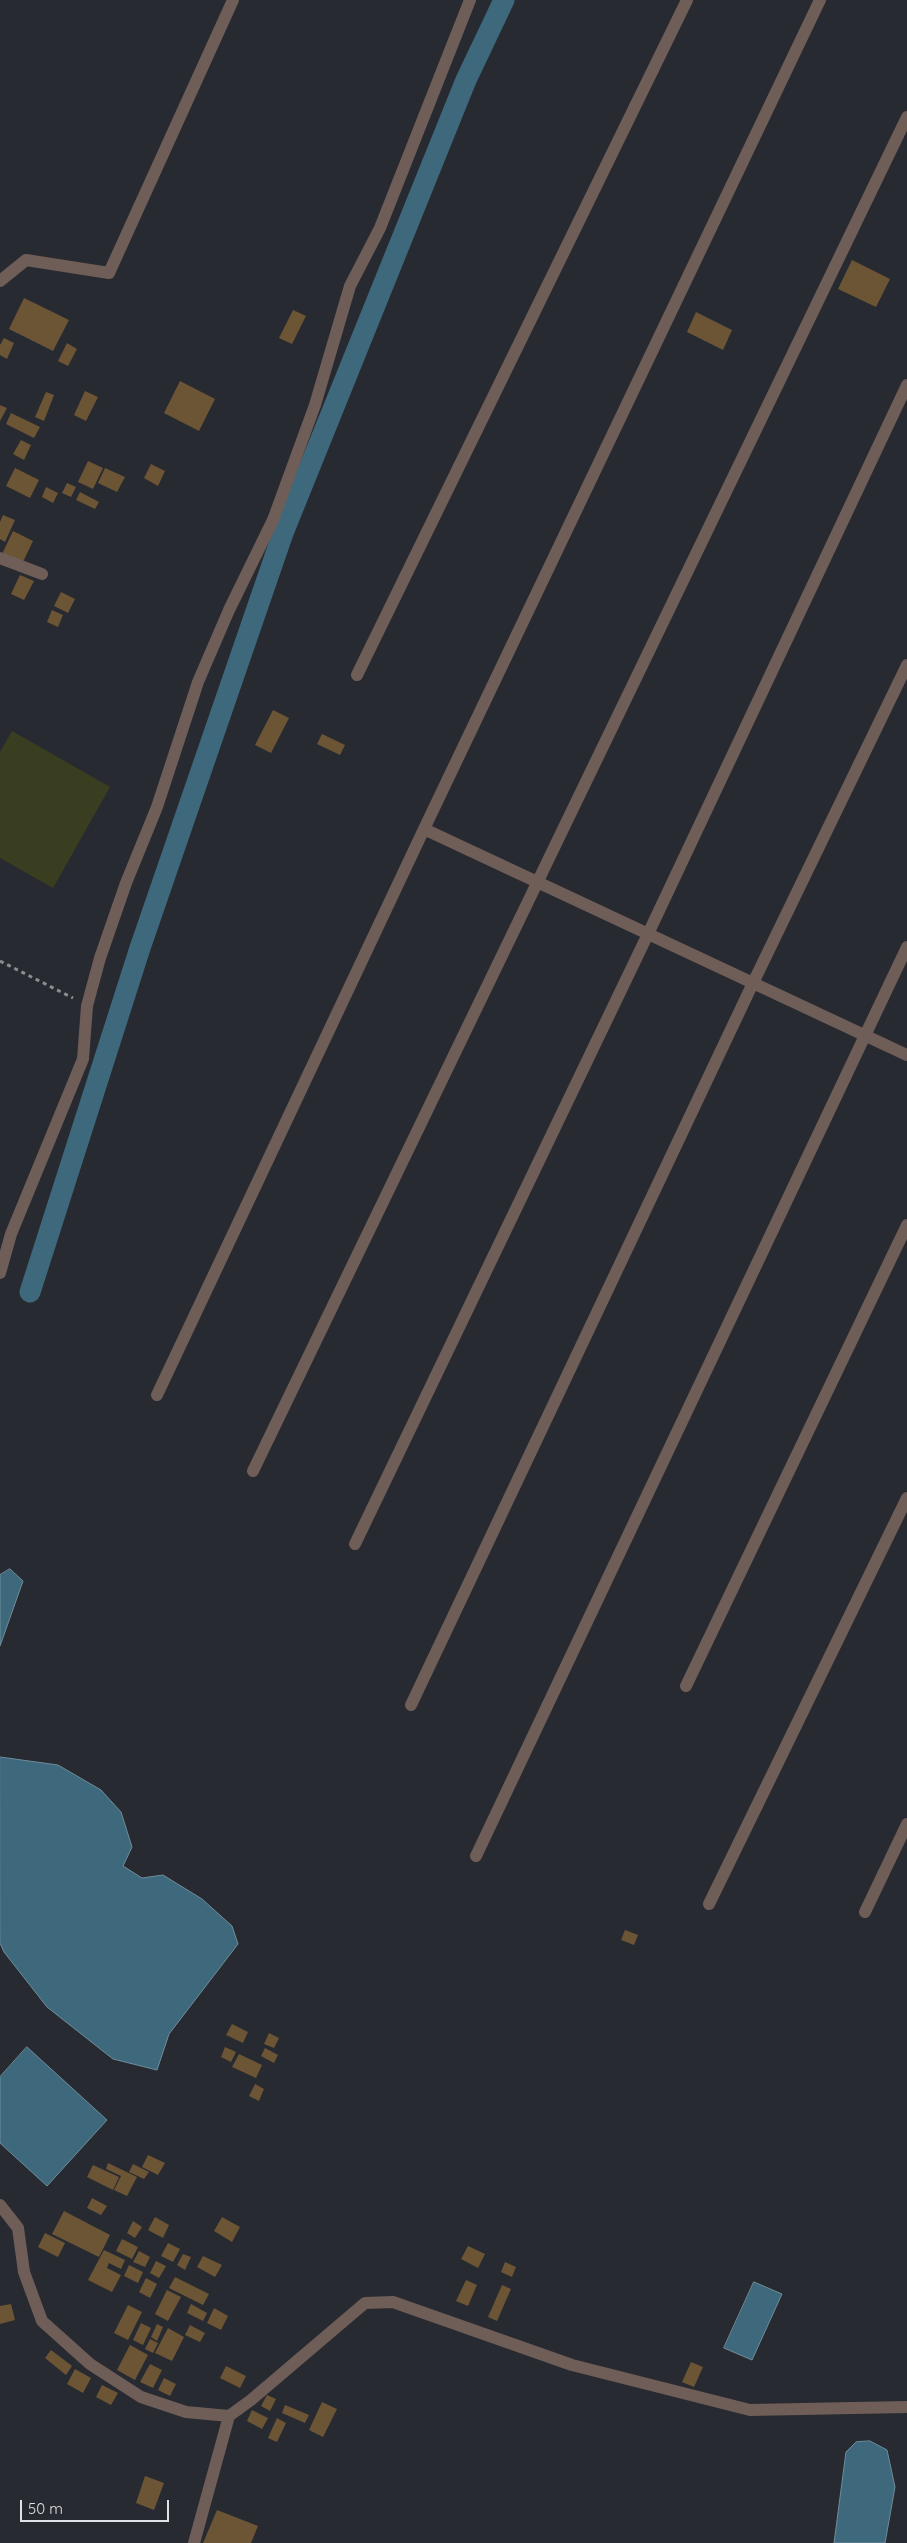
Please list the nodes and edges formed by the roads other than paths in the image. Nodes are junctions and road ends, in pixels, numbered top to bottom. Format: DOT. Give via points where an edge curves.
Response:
graph roads {
  1 [pos="233,0"];
  2 [pos="470,0"];
  3 [pos="687,0"];
  4 [pos="820,0"];
  5 [pos="907,117"];
  6 [pos="0,281"];
  7 [pos="907,385"];
  8 [pos="0,558"];
  9 [pos="42,574"];
  10 [pos="907,665"];
  11 [pos="357,675"];
  12 [pos="424,829"];
  13 [pos="536,882"];
  14 [pos="648,934"];
  15 [pos="907,946"];
  16 [pos="753,983"];
  17 [pos="864,1035"];
  18 [pos="907,1055"];
  19 [pos="907,1225"];
  20 [pos="5,1232"];
  21 [pos="0,1272"];
  22 [pos="157,1395"];
  23 [pos="253,1471"];
  24 [pos="907,1498"];
  25 [pos="355,1544"];
  26 [pos="686,1686"];
  27 [pos="411,1705"];
  28 [pos="907,1824"];
  29 [pos="476,1856"];
  30 [pos="709,1904"];
  31 [pos="865,1912"];
  32 [pos="0,2205"];
  33 [pos="907,2407"];
  34 [pos="229,2416"];
  35 [pos="194,2543"];
  1 -- 6 [label="street" via="108,273 26,260"];
  2 -- 20 [label="street" via="380,228 350,286 315,405 273,520 198,682 157,807 116,911 87,1006 83,1058"];
  3 -- 11 [label="street"];
  4 -- 12 [label="street"];
  5 -- 13 [label="street"];
  7 -- 14 [label="street"];
  8 -- 9 [label="street"];
  10 -- 16 [label="street"];
  12 -- 13 [label="street"];
  12 -- 22 [label="street"];
  13 -- 14 [label="street"];
  13 -- 23 [label="street"];
  14 -- 16 [label="street"];
  14 -- 25 [label="street"];
  15 -- 17 [label="street"];
  16 -- 17 [label="street"];
  16 -- 27 [label="street"];
  17 -- 18 [label="street"];
  17 -- 29 [label="street"];
  19 -- 26 [label="street"];
  20 -- 21 [label="street"];
  24 -- 30 [label="street"];
  28 -- 31 [label="street"];
  32 -- 34 [label="street" via="18,2228 24,2272 42,2321 90,2364 141,2397 186,2412"];
  33 -- 34 [label="street" via="750,2410 572,2365 393,2302 365,2303"];
  34 -- 35 [label="street"];
}
